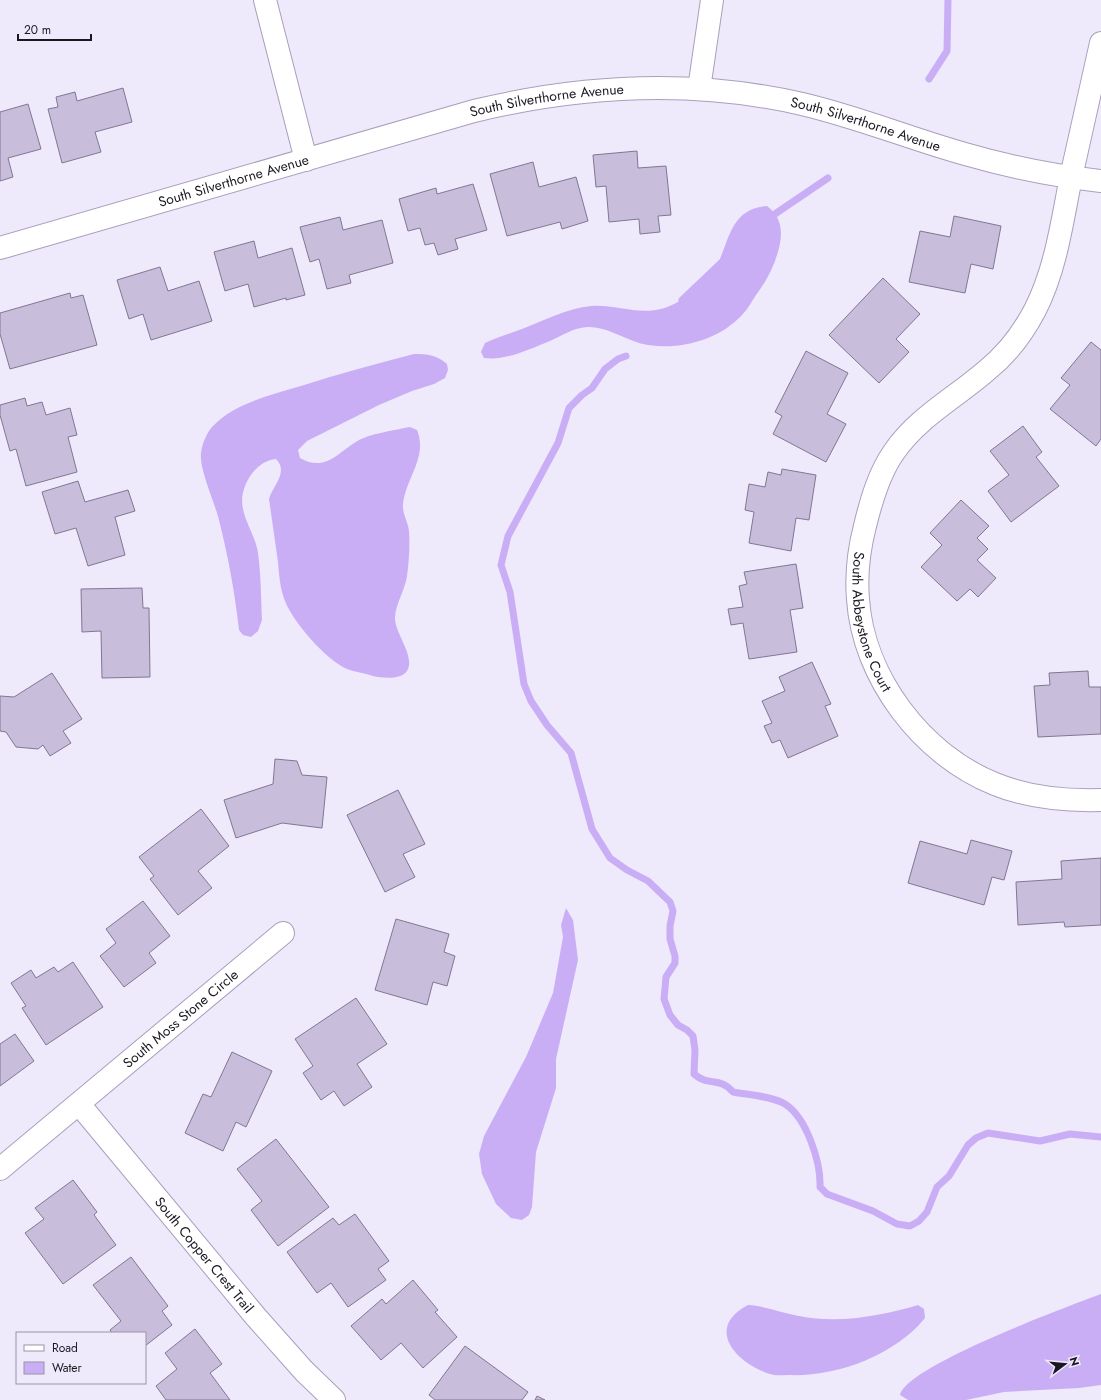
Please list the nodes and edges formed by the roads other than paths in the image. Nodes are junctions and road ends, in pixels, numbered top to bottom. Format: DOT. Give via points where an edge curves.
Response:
graph roads {
  1 [pos="265,0"];
  2 [pos="712,0"];
  3 [pos="1101,43"];
  4 [pos="699,89"];
  5 [pos="306,160"];
  6 [pos="1071,178"];
  7 [pos="1101,181"];
  8 [pos="0,248"];
  9 [pos="1101,800"];
  10 [pos="283,933"];
  11 [pos="79,1104"];
  12 [pos="0,1169"];
  13 [pos="334,1400"];
  1 -- 5 [label="street"];
  2 -- 4 [label="street"];
  3 -- 6 [label="street, South Abbeystone Court"];
  4 -- 5 [label="street, South Silverthorne Avenue" via="627,88 547,95 474,111"];
  4 -- 6 [label="street, South Silverthorne Avenue" via="802,104 999,164"];
  5 -- 8 [label="street, South Silverthorne Avenue"];
  6 -- 7 [label="street, South Silverthorne Avenue"];
  6 -- 9 [label="street, South Abbeystone Court" via="1048,281 1022,332 987,371 923,420 906,437 884,470 861,541 858,599 863,630 873,660 887,689 920,732 947,758 994,784 1022,793 1053,799"];
  10 -- 11 [label="street, South Moss Stone Circle"];
  11 -- 12 [label="street, South Moss Stone Circle"];
  11 -- 13 [label="street, South Copper Crest Trail" via="256,1317 304,1371"];
}
